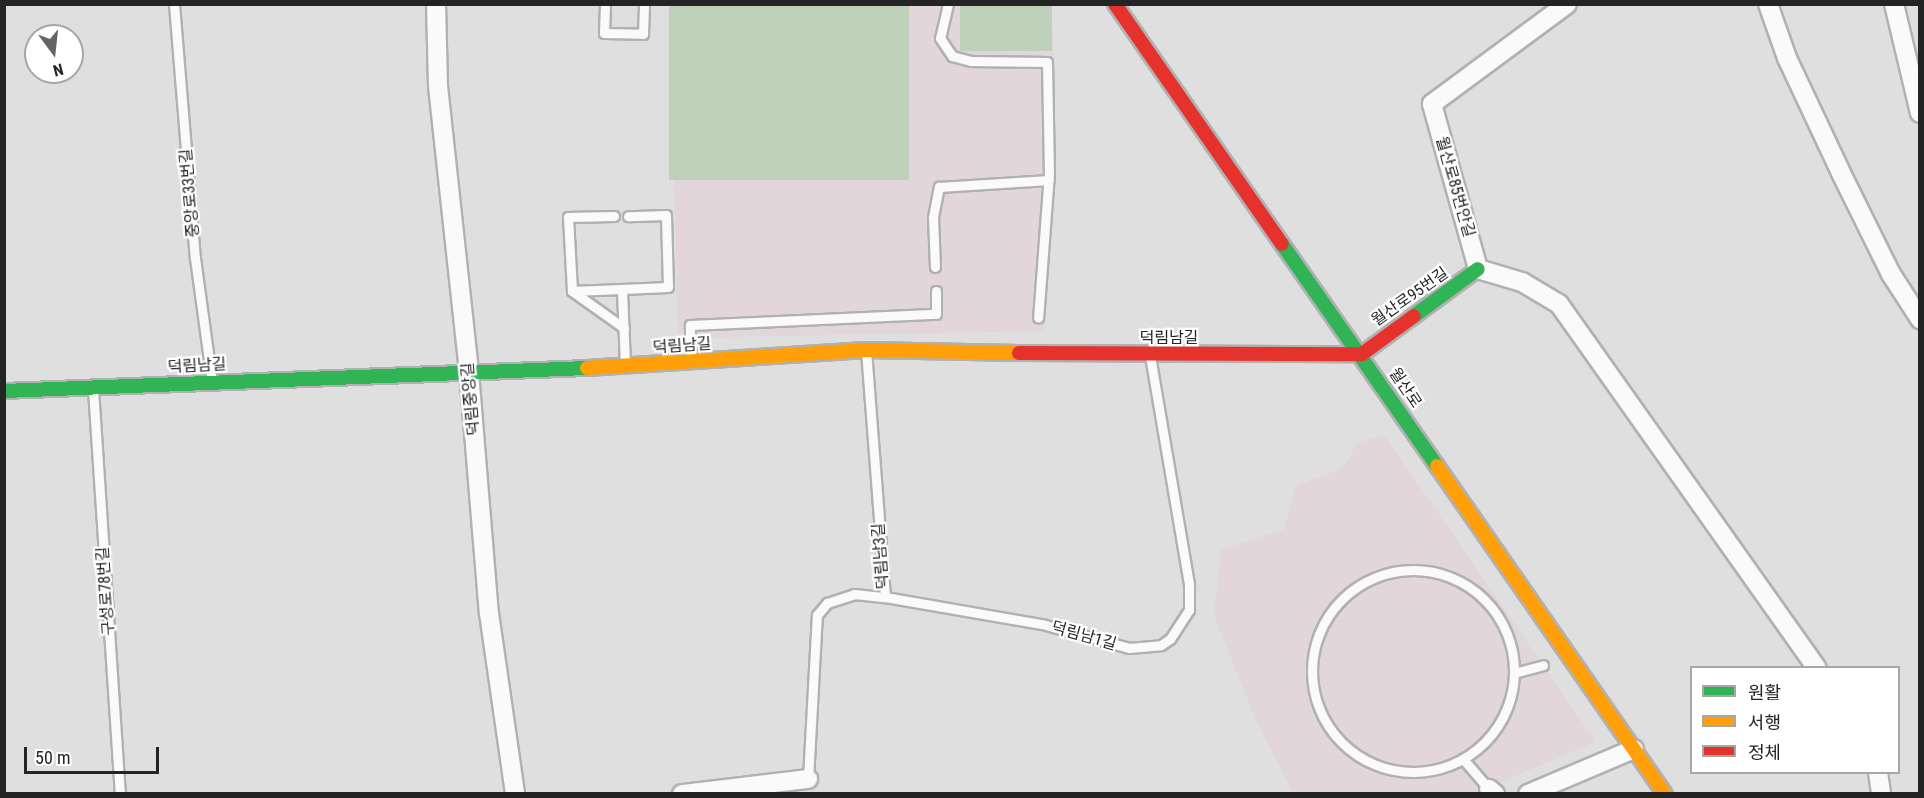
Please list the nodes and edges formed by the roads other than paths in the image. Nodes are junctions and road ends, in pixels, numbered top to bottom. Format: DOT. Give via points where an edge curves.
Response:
graph roads {
  1 [pos="174,4"];
  2 [pos="436,4"];
  3 [pos="605,4"];
  4 [pos="644,4"];
  5 [pos="948,4"];
  6 [pos="1115,4"];
  7 [pos="1567,4"];
  8 [pos="1768,4"];
  9 [pos="1894,4"];
  10 [pos="1920,113"];
  11 [pos="1049,180"];
  12 [pos="614,216"];
  13 [pos="628,216"];
  14 [pos="935,267"];
  15 [pos="1478,269"];
  16 [pos="622,289"];
  17 [pos="572,291"];
  18 [pos="936,291"];
  19 [pos="1038,318"];
  20 [pos="1920,319"];
  21 [pos="624,328"];
  22 [pos="866,350"];
  23 [pos="1362,354"];
  24 [pos="1150,355"];
  25 [pos="691,362"];
  26 [pos="625,367"];
  27 [pos="469,372"];
  28 [pos="212,382"];
  29 [pos="93,389"];
  30 [pos="4,392"];
  31 [pos="885,597"];
  32 [pos="1543,665"];
  33 [pos="1816,666"];
  34 [pos="1514,673"];
  35 [pos="1634,750"];
  36 [pos="1463,759"];
  37 [pos="1878,774"];
  38 [pos="808,779"];
  39 [pos="731,791"];
  40 [pos="1492,791"];
  41 [pos="120,794"];
  42 [pos="515,794"];
  43 [pos="681,794"];
  44 [pos="1528,794"];
  45 [pos="1665,794"];
  46 [pos="1881,794"];
  1 -- 28 [label="lane, 중앙로33번길" via="195,258"];
  2 -- 27 [label="street, 덕림중앙길" via="438,86"];
  3 -- 4 [label="lane" via="604,33 643,34"];
  5 -- 11 [label="lane" via="940,38 952,56 971,61 1047,62"];
  6 -- 23 [label="street, 월산로"];
  7 -- 15 [label="street, 월산로85번안길" via="1432,104"];
  8 -- 20 [label="street" via="1787,58 1841,173 1891,274"];
  9 -- 10 [label="street"];
  11 -- 14 [label="lane" via="939,187 933,217"];
  11 -- 19 [label="lane"];
  12 -- 17 [label="lane" via="568,217"];
  13 -- 16 [label="lane" via="666,215 668,287"];
  15 -- 23 [label="street, 월산로95번길"];
  15 -- 33 [label="street" via="1522,282 1559,304"];
  16 -- 17 [label="lane"];
  16 -- 21 [label="lane"];
  17 -- 21 [label="lane"];
  18 -- 25 [label="lane" via="936,314 690,325"];
  21 -- 26 [label="lane"];
  22 -- 24 [label="street, 덕림남길"];
  22 -- 25 [label="street, 덕림남길"];
  22 -- 31 [label="lane, 덕림남3길"];
  23 -- 24 [label="street, 덕림남길"];
  23 -- 35 [label="street, 월산로"];
  24 -- 31 [label="lane, 덕림남1길" via="1189,584 1190,609 1170,639 1161,645 1129,648 1042,624"];
  25 -- 26 [label="street, 덕림남길"];
  26 -- 27 [label="street, 덕림남길"];
  27 -- 28 [label="street, 덕림남길"];
  27 -- 42 [label="street, 덕림중앙길" via="489,613"];
  28 -- 29 [label="street, 덕림남길"];
  29 -- 30 [label="street, 덕림남길"];
  29 -- 41 [label="lane, 구성로78번길"];
  31 -- 38 [label="lane, 덕림남3길" via="839,597 817,615"];
  32 -- 34 [label="lane"];
  34 -- 36 [label="lane" via="1507,711 1489,739"];
  34 -- 36 [label="lane" via="1512,647 1500,616 1478,592 1449,575 1417,569 1384,573 1353,588 1329,612 1314,643 1310,677 1318,711 1337,740 1364,761 1396,772 1431,771"];
  35 -- 44 [label="street"];
  35 -- 45 [label="street, 월산로"];
  36 -- 40 [label="lane"];
  37 -- 46 [label="street"];
  38 -- 39 [label="street"];
  39 -- 43 [label="street"];
}
